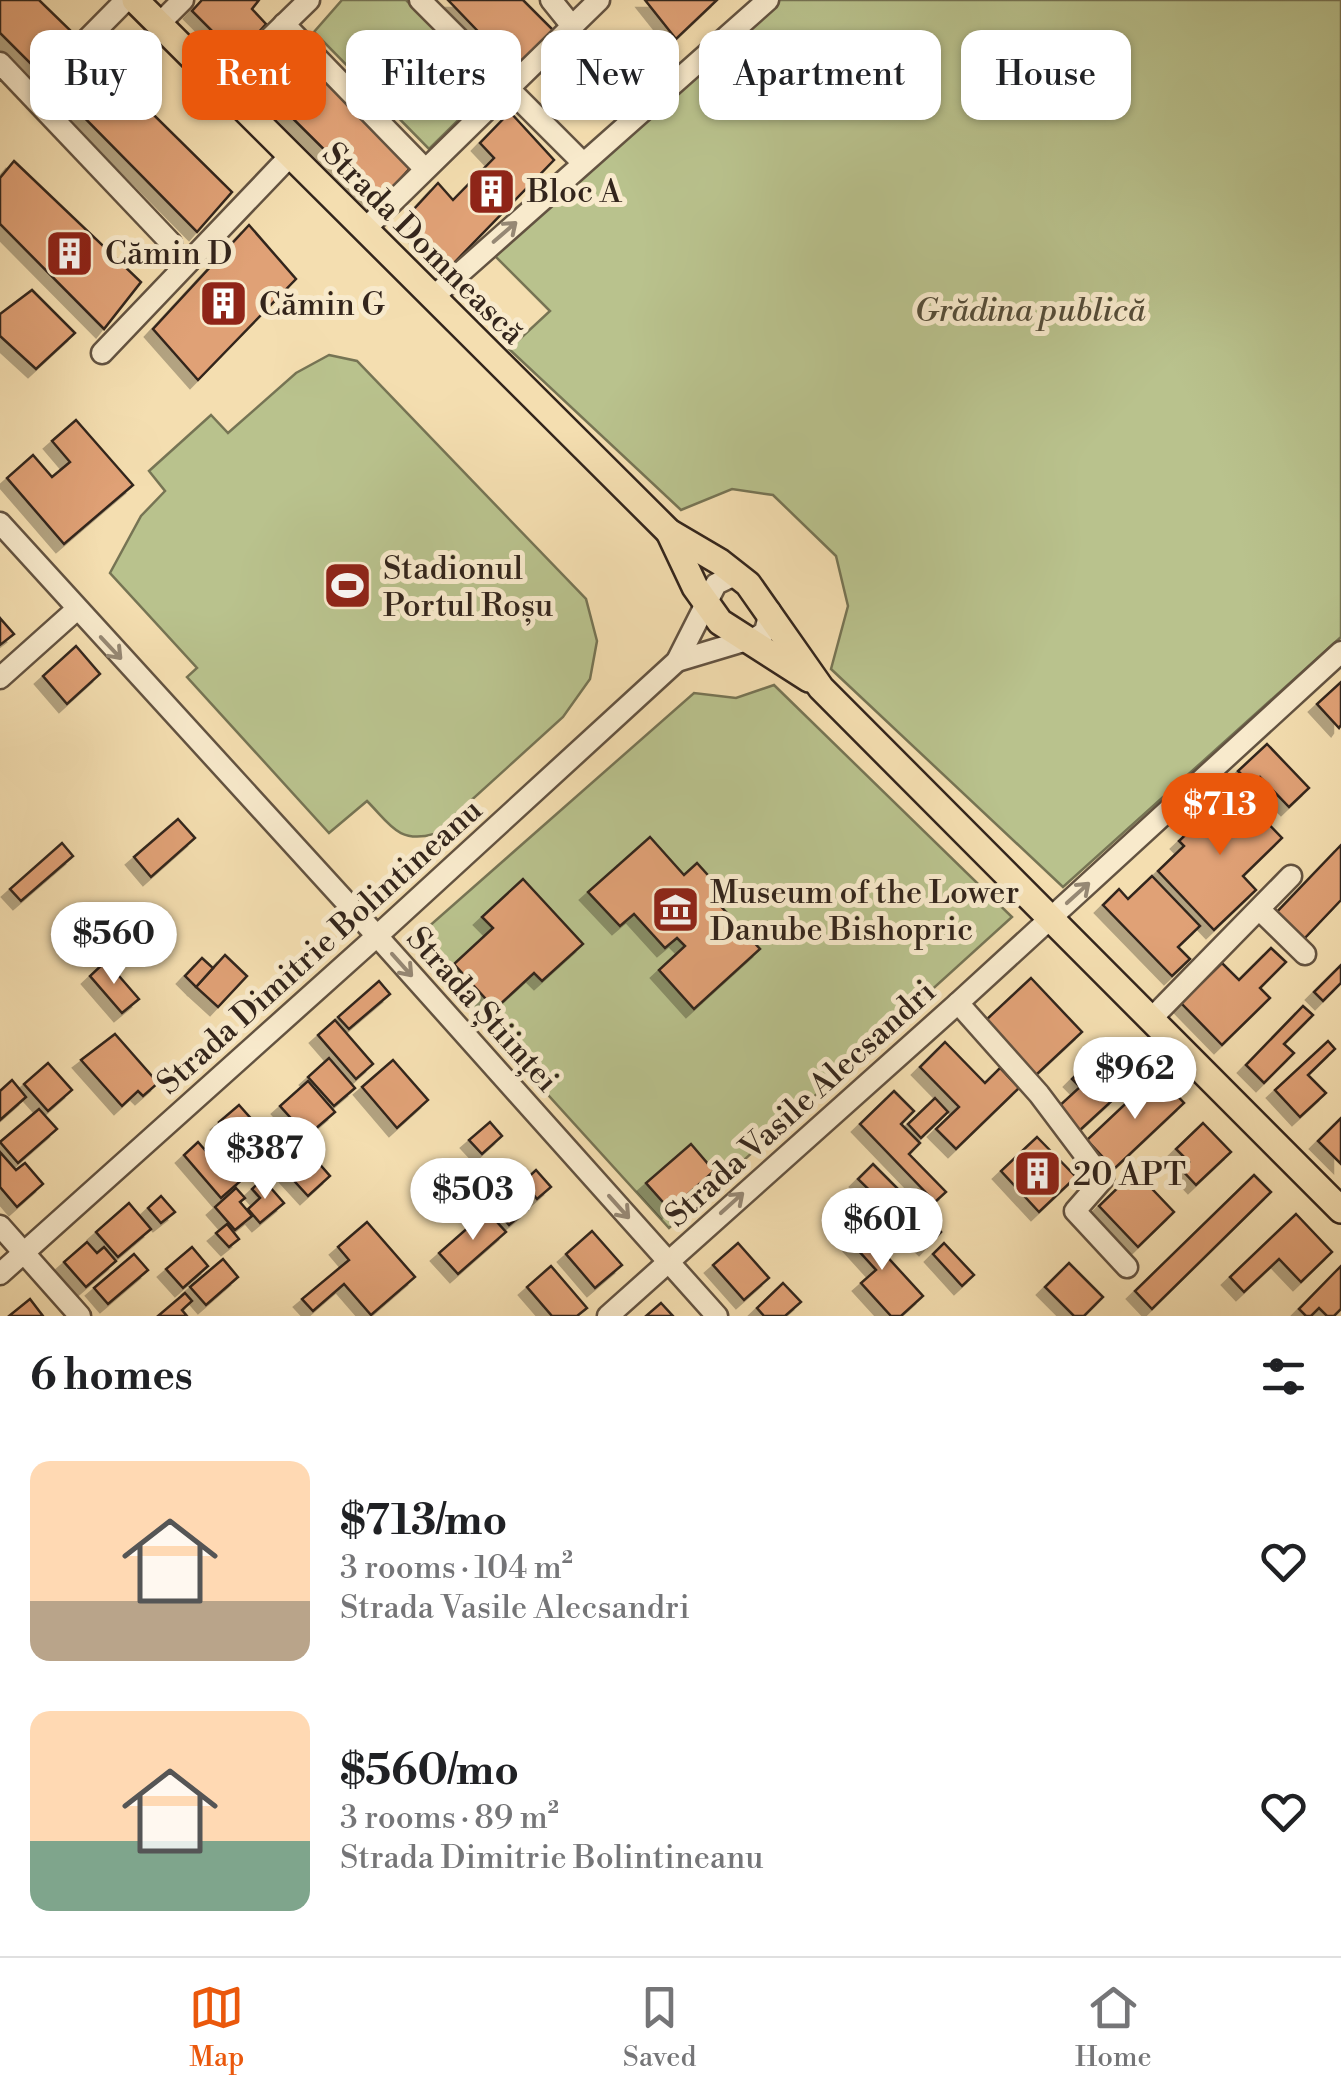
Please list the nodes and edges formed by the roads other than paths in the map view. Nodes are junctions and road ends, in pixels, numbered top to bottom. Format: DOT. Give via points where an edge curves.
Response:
graph roads {
  1 [pos="126,0"];
  2 [pos="135,0"];
  3 [pos="183,0"];
  4 [pos="309,0"];
  5 [pos="420,0"];
  6 [pos="551,0"];
  7 [pos="600,0"];
  8 [pos="768,0"];
  9 [pos="159,24"];
  10 [pos="284,24"];
  11 [pos="572,26"];
  12 [pos="96,30"];
  13 [pos="278,30"];
  14 [pos="451,30"];
  15 [pos="182,47"];
  16 [pos="0,62"];
  17 [pos="521,74"];
  18 [pos="30,93"];
  19 [pos="521,99"];
  20 [pos="55,120"];
  21 [pos="255,120"];
  22 [pos="473,120"];
  23 [pos="290,156"];
  24 [pos="583,163"];
  25 [pos="424,168"];
  26 [pos="364,230"];
  27 [pos="171,243"];
  28 [pos="433,297"];
  29 [pos="102,353"];
  30 [pos="0,523"];
  31 [pos="670,532"];
  32 [pos="736,574"];
  33 [pos="705,604"];
  34 [pos="76,610"];
  35 [pos="770,611"];
  36 [pos="745,640"];
  37 [pos="1341,652"];
  38 [pos="677,662"];
  39 [pos="0,678"];
  40 [pos="821,688"];
  41 [pos="1291,876"];
  42 [pos="1260,910"];
  43 [pos="1049,920"];
  44 [pos="377,936"];
  45 [pos="1305,954"];
  46 [pos="958,1003"];
  47 [pos="1152,1018"];
  48 [pos="1341,1210"];
  49 [pos="0,1226"];
  50 [pos="24,1252"];
  51 [pos="668,1261"];
  52 [pos="1127,1267"];
  53 [pos="0,1274"];
  54 [pos="80,1316"];
  55 [pos="608,1316"];
  56 [pos="716,1316"];
  1 -- 12 [label="street"];
  2 -- 9 [label="main road, Strada Domnească"];
  3 -- 9 [label="street"];
  4 -- 10 [label="street"];
  5 -- 14 [label="street"];
  6 -- 11 [label="street"];
  7 -- 11 [label="street"];
  8 -- 24 [label="street"];
  9 -- 15 [label="main road, Strada Domnească"];
  10 -- 13 [label="street"];
  10 -- 25 [label="street"];
  11 -- 17 [label="street"];
  16 -- 18 [label="street"];
  19 -- 24 [label="street"];
  20 -- 27 [label="street"];
  21 -- 23 [label="main road, Strada Domnească"];
  22 -- 25 [label="street"];
  23 -- 26 [label="main road, Strada Domnească"];
  23 -- 29 [label="street"];
  28 -- 24 [label="street, one-way"];
  25 -- 26 [label="street"];
  26 -- 28 [label="main road, Strada Domnească"];
  28 -- 31 [label="main road, Strada Domnească"];
  30 -- 34 [label="street, Strada Științei"];
  31 -- 32 [label="main road, Strada Domnească"];
  31 -- 33 [label="main road, Strada Domnească"];
  32 -- 33 [label="street, Strada Dimitrie Bolintineanu" via="716,584"];
  32 -- 35 [label="main road, Strada Domnească"];
  33 -- 36 [label="main road, Strada Domnească"];
  33 -- 38 [label="street, Strada Dimitrie Bolintineanu"];
  34 -- 39 [label="street"];
  34 -- 44 [label="street, Strada Științei, one-way"];
  35 -- 36 [label="street" via="765,632"];
  35 -- 40 [label="main road, Strada Domnească"];
  36 -- 38 [label="street, Strada Dimitrie Bolintineanu"];
  36 -- 40 [label="main road, Strada Domnească"];
  43 -- 37 [label="street, Strada Vasile Alecsandri, one-way"];
  38 -- 44 [label="street, Strada Dimitrie Bolintineanu"];
  40 -- 43 [label="main road, Strada Domnească"];
  41 -- 42 [label="street"];
  42 -- 45 [label="street"];
  42 -- 47 [label="street"];
  43 -- 46 [label="street, Strada Vasile Alecsandri"];
  43 -- 47 [label="main road, Strada Domnească"];
  44 -- 50 [label="street, Strada Dimitrie Bolintineanu"];
  44 -- 51 [label="street, Strada Științei, one-way"];
  51 -- 46 [label="street, Strada Vasile Alecsandri, one-way"];
  46 -- 52 [label="street" via="1103,1179 1075,1211"];
  47 -- 48 [label="main road, Strada Domnească"];
  49 -- 50 [label="street"];
  50 -- 53 [label="street, Strada Dimitrie Bolintineanu"];
  50 -- 54 [label="street"];
  51 -- 55 [label="street, Strada Vasile Alecsandri"];
  51 -- 56 [label="street, Strada Științei"];
}
